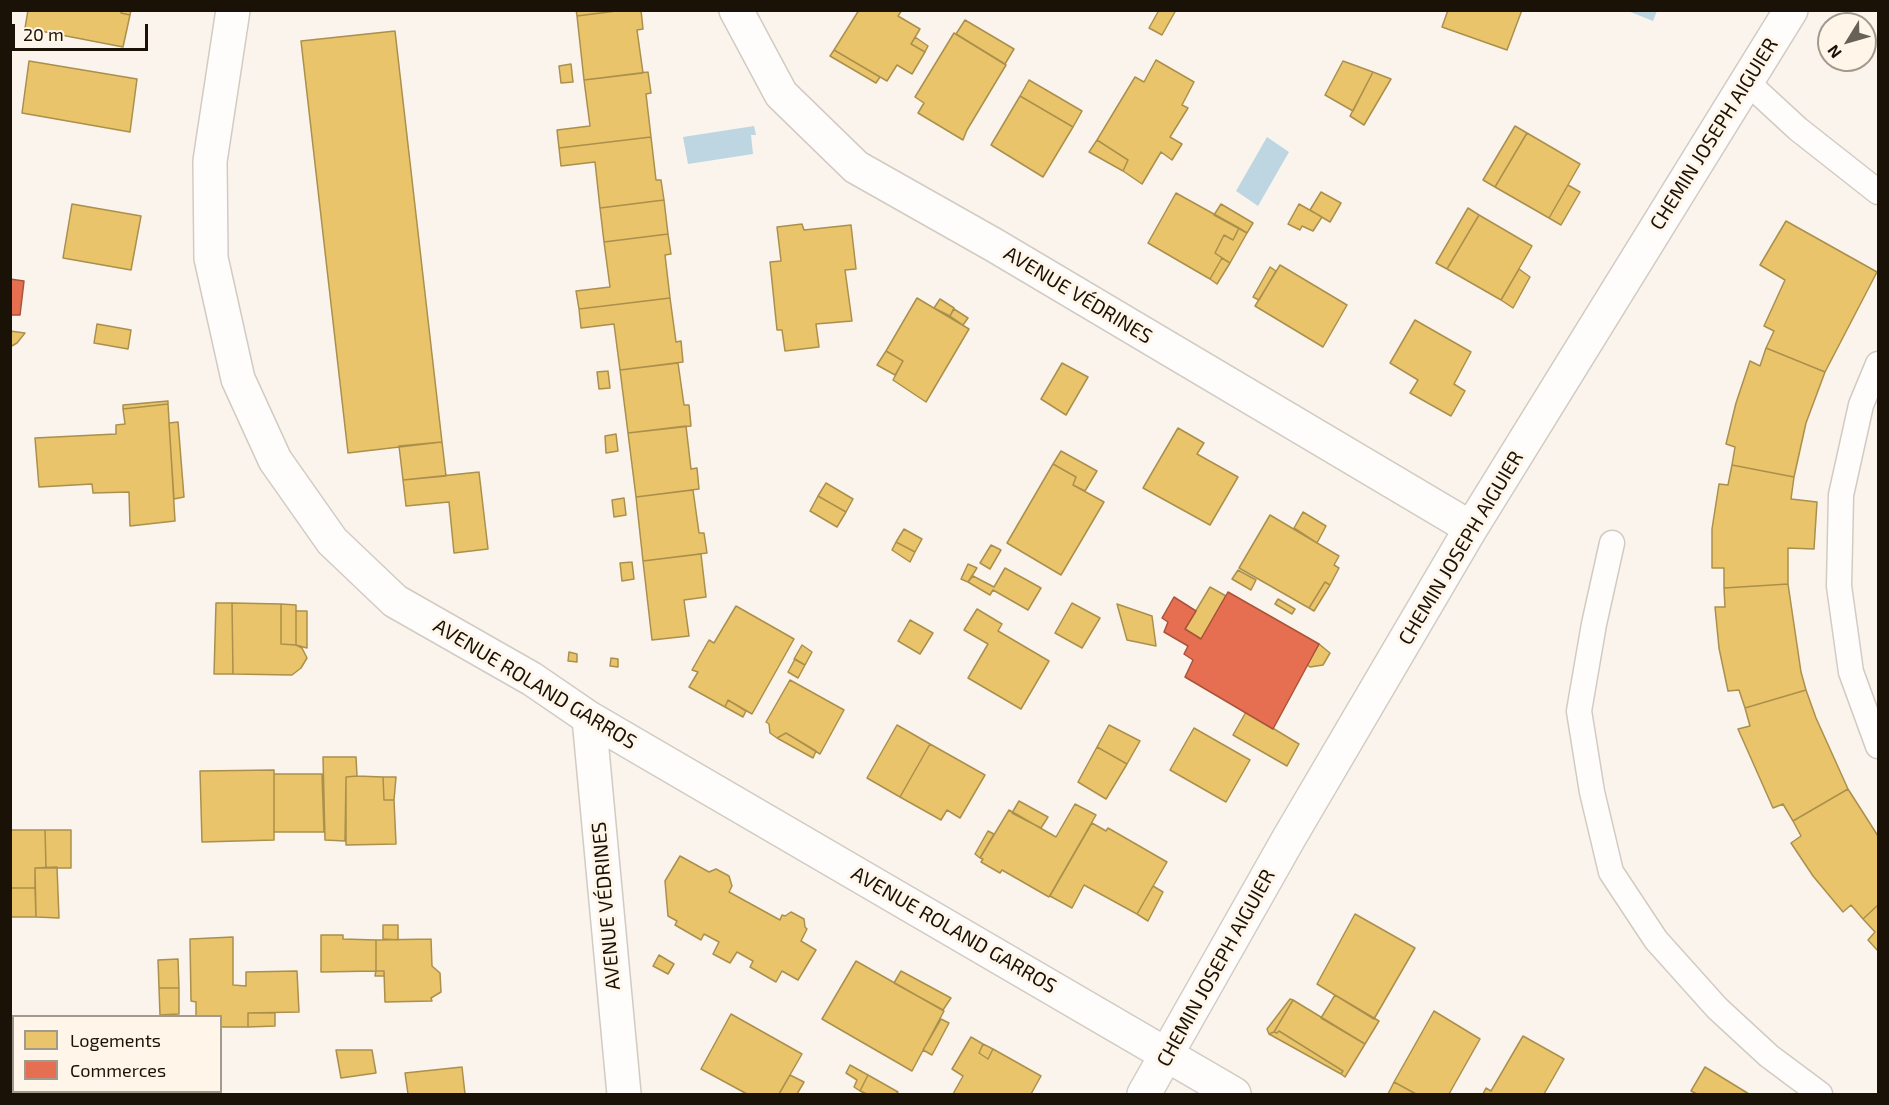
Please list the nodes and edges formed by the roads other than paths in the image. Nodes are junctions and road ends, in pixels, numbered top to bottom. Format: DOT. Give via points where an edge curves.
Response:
graph roads {
  1 [pos="233,10"];
  2 [pos="736,10"];
  3 [pos="1791,10"];
  4 [pos="1747,81"];
  5 [pos="1878,192"];
  6 [pos="1878,364"];
  7 [pos="1471,528"];
  8 [pos="1612,543"];
  9 [pos="589,718"];
  10 [pos="1878,746"];
  11 [pos="1167,1055"];
  12 [pos="624,1095"];
  13 [pos="1144,1095"];
  14 [pos="1234,1095"];
  15 [pos="1820,1095"];
  1 -- 9 [label="street, AVENUE ROLAND GARROS" via="210,161 211,258 238,379 275,460 332,541 395,601 532,679"];
  2 -- 7 [label="street, AVENUE VÉDRINES" via="781,94 856,167"];
  3 -- 4 [label="street, CHEMIN JOSEPH AIGUIER"];
  4 -- 5 [label="lane" via="1798,129"];
  4 -- 7 [label="street, CHEMIN JOSEPH AIGUIER"];
  6 -- 10 [label="lane" via="1861,405 1840,495 1839,586 1851,672"];
  7 -- 11 [label="street, CHEMIN JOSEPH AIGUIER" via="1288,838"];
  8 -- 15 [label="lane" via="1579,711 1592,792 1611,872 1656,940 1717,1008 1769,1056"];
  9 -- 11 [label="street, AVENUE ROLAND GARROS"];
  9 -- 12 [label="street, AVENUE VÉDRINES"];
  11 -- 13 [label="street, CHEMIN JOSEPH AIGUIER"];
  11 -- 14 [label="street, AVENUE ROLAND GARROS"];
}
